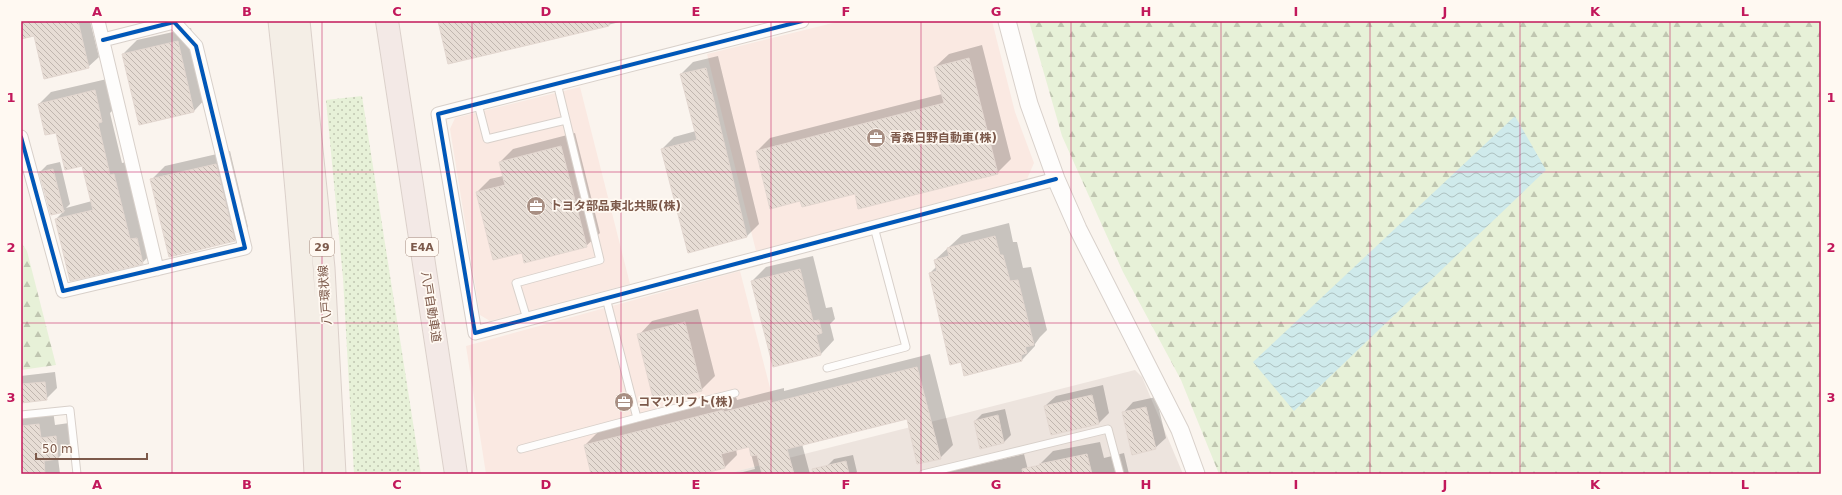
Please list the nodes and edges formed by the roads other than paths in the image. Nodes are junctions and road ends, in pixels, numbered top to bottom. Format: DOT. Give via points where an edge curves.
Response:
graph roads {
  1 [pos="98,21"];
  2 [pos="279,21"];
  3 [pos="299,21"];
  4 [pos="387,21"];
  5 [pos="802,21"];
  6 [pos="1007,21"];
  7 [pos="102,40"];
  8 [pos="557,83"];
  9 [pos="478,104"];
  10 [pos="566,120"];
  11 [pos="21,137"];
  12 [pos="1056,179"];
  13 [pos="874,227"];
  14 [pos="157,269"];
  15 [pos="606,298"];
  16 [pos="527,319"];
  17 [pos="827,368"];
  18 [pos="735,393"];
  19 [pos="21,415"];
  20 [pos="638,418"];
  21 [pos="521,449"];
  22 [pos="77,474"];
  23 [pos="315,474"];
  24 [pos="335,474"];
  25 [pos="456,474"];
  26 [pos="923,474"];
  27 [pos="1120,474"];
  28 [pos="1196,474"];
  1 -- 7 [label="street"];
  2 -- 23 [label="main road, 八戸環状線 / 29" via="302,268"];
  3 -- 24 [label="main road, 八戸環状線 / 29" via="324,268"];
  4 -- 25 [label="highway, 八戸自動車道 / E4A"];
  5 -- 8 [label="street"];
  6 -- 12 [label="street" via="1029,104"];
  7 -- 14 [label="street"];
  7 -- 14 [label="street" via="174,22 196,46 245,248"];
  8 -- 9 [label="street"];
  8 -- 10 [label="lane"];
  9 -- 10 [label="lane" via="487,139"];
  9 -- 16 [label="street" via="438,114 475,333"];
  10 -- 16 [label="lane" via="600,260 516,283"];
  11 -- 14 [label="street" via="63,291"];
  12 -- 13 [label="street"];
  12 -- 28 [label="street" via="1078,229 1180,430"];
  13 -- 15 [label="street"];
  13 -- 17 [label="lane" via="906,347"];
  15 -- 16 [label="street"];
  15 -- 20 [label="lane"];
  18 -- 20 [label="lane"];
  19 -- 22 [label="lane" via="70,410"];
  20 -- 21 [label="lane"];
  26 -- 27 [label="lane" via="1108,429"];
}
